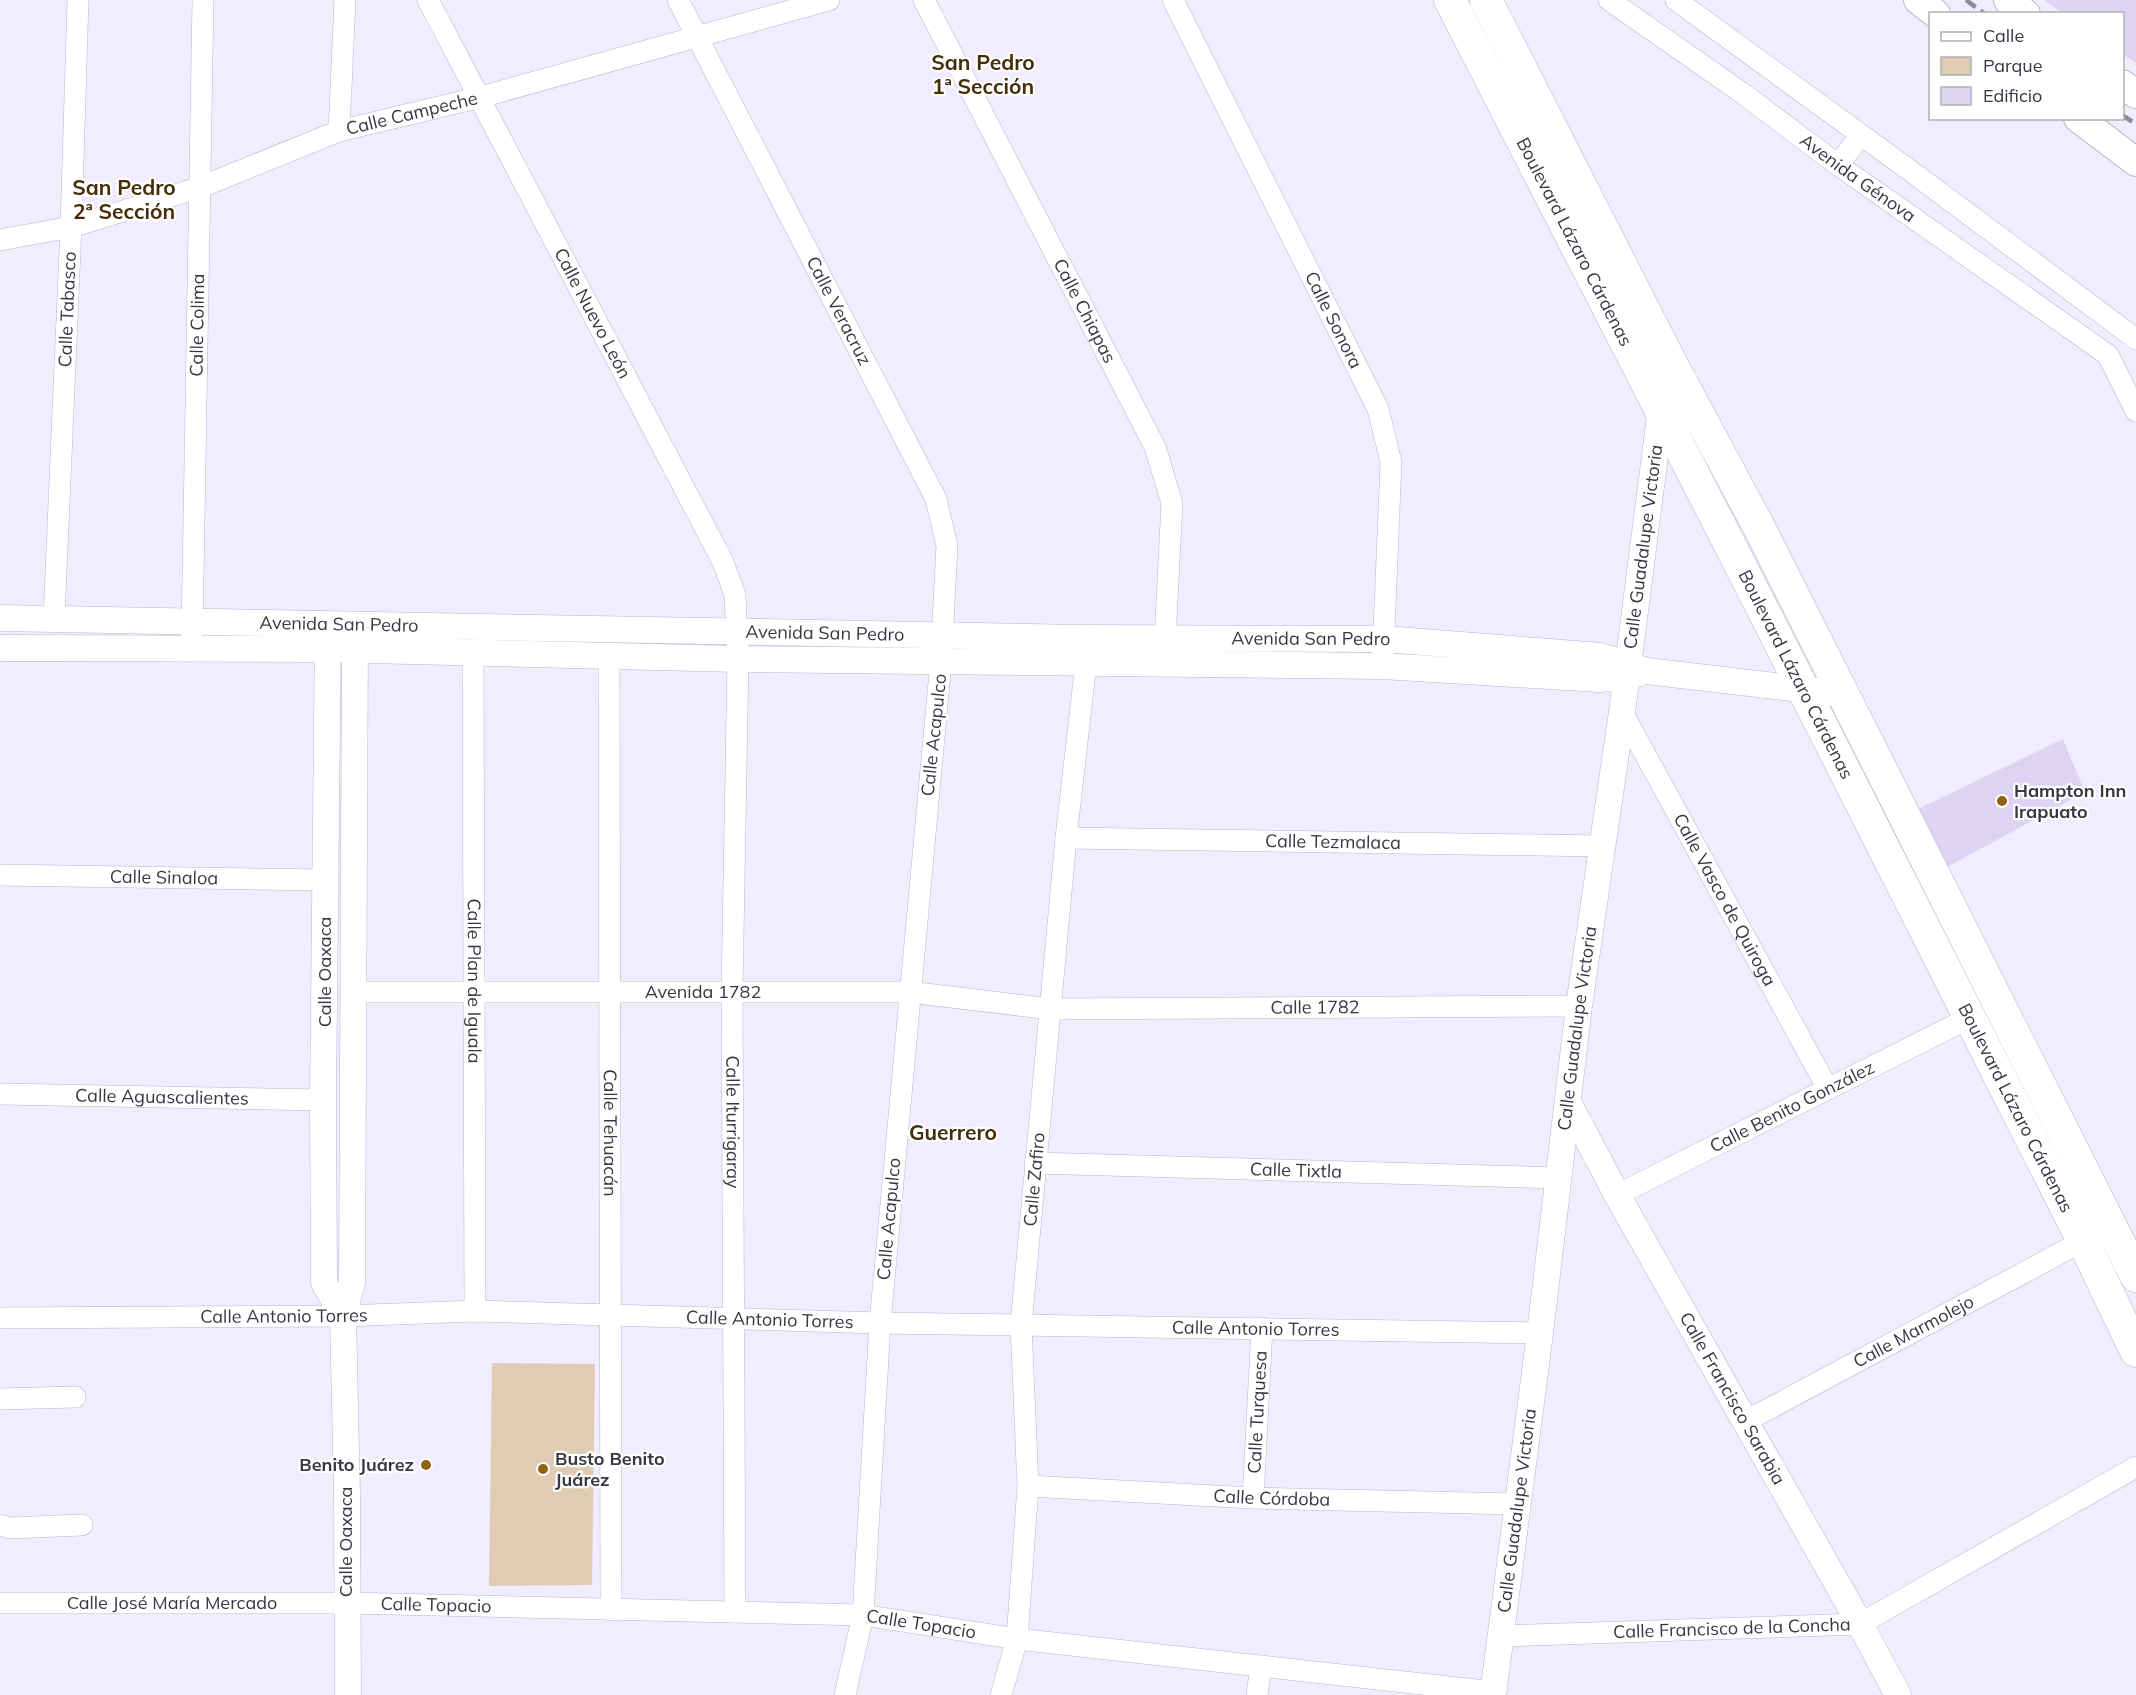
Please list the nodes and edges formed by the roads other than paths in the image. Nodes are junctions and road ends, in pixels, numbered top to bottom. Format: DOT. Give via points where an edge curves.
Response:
graph roads {
  1 [pos="78,0"];
  2 [pos="203,0"];
  3 [pos="345,0"];
  4 [pos="428,0"];
  5 [pos="678,0"];
  6 [pos="829,0"];
  7 [pos="924,0"];
  8 [pos="1173,0"];
  9 [pos="1449,0"];
  10 [pos="1486,0"];
  11 [pos="1610,0"];
  12 [pos="1676,0"];
  13 [pos="1918,0"];
  14 [pos="2008,0"];
  15 [pos="1933,12"];
  16 [pos="2023,12"];
  17 [pos="698,38"];
  18 [pos="481,98"];
  19 [pos="2081,120"];
  20 [pos="339,131"];
  21 [pos="1861,135"];
  22 [pos="2136,162"];
  23 [pos="1838,165"];
  24 [pos="201,186"];
  25 [pos="71,227"];
  26 [pos="0,240"];
  27 [pos="2130,334"];
  28 [pos="2108,355"];
  29 [pos="1670,361"];
  30 [pos="1660,411"];
  31 [pos="2136,411"];
  32 [pos="0,618"];
  33 [pos="54,618"];
  34 [pos="193,620"];
  35 [pos="355,623"];
  36 [pos="329,624"];
  37 [pos="737,632"];
  38 [pos="942,635"];
  39 [pos="1165,639"];
  40 [pos="1384,639"];
  41 [pos="0,648"];
  42 [pos="192,648"];
  43 [pos="328,649"];
  44 [pos="355,650"];
  45 [pos="473,653"];
  46 [pos="609,656"];
  47 [pos="738,658"];
  48 [pos="941,661"];
  49 [pos="1086,663"];
  50 [pos="1382,666"];
  51 [pos="1633,671"];
  52 [pos="1803,690"];
  53 [pos="1843,694"];
  54 [pos="1622,712"];
  55 [pos="1066,838"];
  56 [pos="1601,846"];
  57 [pos="0,875"];
  58 [pos="326,880"];
  59 [pos="352,992"];
  60 [pos="473,992"];
  61 [pos="609,992"];
  62 [pos="909,992"];
  63 [pos="732,993"];
  64 [pos="1579,1006"];
  65 [pos="1051,1009"];
  66 [pos="1970,1018"];
  67 [pos="325,1065"];
  68 [pos="353,1066"];
  69 [pos="1828,1089"];
  70 [pos="0,1094"];
  71 [pos="323,1100"];
  72 [pos="1568,1102"];
  73 [pos="1035,1163"];
  74 [pos="1558,1178"];
  75 [pos="1617,1195"];
  76 [pos="2083,1241"];
  77 [pos="2136,1276"];
  78 [pos="475,1311"];
  79 [pos="609,1315"];
  80 [pos="343,1316"];
  81 [pos="0,1318"];
  82 [pos="734,1319"];
  83 [pos="880,1323"];
  84 [pos="1021,1325"];
  85 [pos="1262,1328"];
  86 [pos="1540,1332"];
  87 [pos="2136,1351"];
  88 [pos="75,1397"];
  89 [pos="0,1399"];
  90 [pos="1746,1421"];
  91 [pos="2136,1467"];
  92 [pos="1028,1486"];
  93 [pos="1253,1498"];
  94 [pos="1517,1504"];
  95 [pos="0,1525"];
  96 [pos="81,1525"];
  97 [pos="0,1603"];
  98 [pos="346,1603"];
  99 [pos="611,1610"];
  100 [pos="735,1612"];
  101 [pos="864,1615"];
  102 [pos="1860,1624"];
  103 [pos="1501,1636"];
  104 [pos="1017,1639"];
  105 [pos="1261,1666"];
  106 [pos="1493,1693"];
  107 [pos="348,1695"];
  108 [pos="845,1695"];
  109 [pos="1001,1695"];
  110 [pos="1257,1695"];
  111 [pos="1898,1695"];
  1 -- 25 [label="street, Calle Tabasco"];
  2 -- 24 [label="street, Calle Colima"];
  3 -- 20 [label="street"];
  4 -- 18 [label="street, Calle Nuevo León"];
  5 -- 17 [label="street, Calle Veracruz"];
  6 -- 17 [label="street, Calle Campeche"];
  7 -- 39 [label="street, Calle Chiapas" via="1155,447 1172,503"];
  8 -- 40 [label="street, Calle Sonora" via="1378,409 1391,462"];
  9 -- 30 [label="main road, Boulevard Lázaro Cárdenas"];
  10 -- 29 [label="main road, Boulevard Lázaro Cárdenas"];
  11 -- 23 [label="street, Avenida Génova"];
  12 -- 21 [label="street, Avenida Génova"];
  13 -- 15 [label="main road"];
  14 -- 16 [label="main road"];
  17 -- 18 [label="street, Calle Campeche"];
  17 -- 38 [label="street, Calle Veracruz" via="936,499 947,546"];
  18 -- 20 [label="street, Calle Campeche"];
  18 -- 37 [label="street, Calle Nuevo León" via="723,562 735,595"];
  19 -- 22 [label="main road"];
  20 -- 24 [label="street, Calle Campeche"];
  21 -- 23 [label="street"];
  21 -- 27 [label="street, Avenida Génova"];
  23 -- 28 [label="street, Avenida Génova"];
  24 -- 25 [label="street, Calle Campeche"];
  24 -- 34 [label="street, Calle Colima"];
  25 -- 26 [label="street, Calle Campeche"];
  25 -- 33 [label="street, Calle Tabasco"];
  27 -- 28 [label="street, Avenida Génova"];
  28 -- 31 [label="street, Avenida Génova"];
  29 -- 30 [label="street, Calle Guadalupe Victoria"];
  29 -- 53 [label="main road, Boulevard Lázaro Cárdenas"];
  30 -- 51 [label="street, Calle Guadalupe Victoria"];
  30 -- 52 [label="main road, Boulevard Lázaro Cárdenas"];
  32 -- 33 [label="street, Avenida San Pedro"];
  33 -- 34 [label="street, Avenida San Pedro"];
  34 -- 36 [label="street, Avenida San Pedro"];
  34 -- 42 [label="street, Calle Colima"];
  35 -- 36 [label="street, Avenida San Pedro"];
  35 -- 37 [label="street, Avenida San Pedro"];
  35 -- 44 [label="street, Calle Oaxaca"];
  36 -- 43 [label="street, Calle Oaxaca"];
  37 -- 38 [label="street, Avenida San Pedro"];
  37 -- 47 [label="street, Calle Iturrigaray"];
  38 -- 39 [label="street, Avenida San Pedro"];
  38 -- 48 [label="street, Calle Acapulco"];
  39 -- 40 [label="street, Avenida San Pedro"];
  40 -- 50 [label="street, Calle Sonora"];
  40 -- 51 [label="street, Avenida San Pedro" via="1601,656"];
  41 -- 42 [label="street, Avenida San Pedro"];
  42 -- 43 [label="street, Avenida San Pedro"];
  43 -- 44 [label="street, Avenida San Pedro"];
  43 -- 58 [label="street, Calle Oaxaca"];
  44 -- 45 [label="street, Avenida San Pedro"];
  44 -- 59 [label="street, Calle Oaxaca"];
  45 -- 46 [label="street, Avenida San Pedro"];
  45 -- 60 [label="street, Calle Plan de Iguala"];
  46 -- 47 [label="street, Avenida San Pedro"];
  46 -- 61 [label="street, Calle Tehuacán"];
  47 -- 48 [label="street, Avenida San Pedro"];
  47 -- 63 [label="street, Calle Iturrigaray"];
  48 -- 49 [label="street, Avenida San Pedro"];
  48 -- 62 [label="street, Calle Acapulco"];
  49 -- 50 [label="street, Avenida San Pedro"];
  49 -- 55 [label="street, Calle Zafiro"];
  50 -- 51 [label="street, Avenida San Pedro" via="1599,679"];
  51 -- 52 [label="street, Avenida San Pedro"];
  51 -- 54 [label="street, Calle Guadalupe Victoria"];
  52 -- 53 [label="street, Avenida San Pedro"];
  52 -- 66 [label="main road, Boulevard Lázaro Cárdenas"];
  53 -- 77 [label="main road, Boulevard Lázaro Cárdenas"];
  54 -- 56 [label="street, Calle Guadalupe Victoria"];
  54 -- 69 [label="street, Calle Vasco de Quiroga"];
  55 -- 56 [label="street, Calle Tezmalaca"];
  55 -- 65 [label="street, Calle Zafiro"];
  56 -- 64 [label="street, Calle Guadalupe Victoria"];
  57 -- 58 [label="street, Calle Sinaloa"];
  58 -- 67 [label="street, Calle Oaxaca"];
  59 -- 60 [label="street, Avenida 1782"];
  59 -- 68 [label="street, Calle Oaxaca"];
  60 -- 61 [label="street, Avenida 1782"];
  60 -- 78 [label="street, Calle Plan de Iguala"];
  61 -- 63 [label="street, Avenida 1782"];
  61 -- 79 [label="street, Calle Tehuacán"];
  62 -- 63 [label="street, Avenida 1782"];
  62 -- 65 [label="street, Avenida 1782"];
  62 -- 83 [label="street, Calle Acapulco"];
  63 -- 82 [label="street, Calle Iturrigaray"];
  64 -- 65 [label="street, Calle 1782"];
  64 -- 72 [label="street, Calle Guadalupe Victoria"];
  65 -- 73 [label="street, Calle Zafiro"];
  66 -- 69 [label="street, Calle Benito González"];
  66 -- 76 [label="main road, Boulevard Lázaro Cárdenas"];
  67 -- 68 [label="street"];
  67 -- 71 [label="street, Calle Oaxaca"];
  68 -- 80 [label="street, Calle Oaxaca" via="352,1283"];
  69 -- 75 [label="street, Calle Benito González"];
  70 -- 71 [label="street, Calle Aguascalientes"];
  71 -- 80 [label="street, Calle Oaxaca" via="324,1283"];
  72 -- 74 [label="street, Calle Guadalupe Victoria"];
  72 -- 75 [label="street, Calle Francisco Sarabia"];
  73 -- 74 [label="street, Calle Tixtla"];
  73 -- 84 [label="street, Calle Zafiro"];
  74 -- 86 [label="street, Calle Guadalupe Victoria"];
  75 -- 90 [label="street, Calle Francisco Sarabia"];
  76 -- 87 [label="main road, Boulevard Lázaro Cárdenas"];
  76 -- 90 [label="street, Calle Marmolejo"];
  78 -- 79 [label="street, Calle Antonio Torres"];
  78 -- 80 [label="street, Calle Antonio Torres"];
  79 -- 82 [label="street, Calle Antonio Torres"];
  79 -- 99 [label="street, Calle Tehuacán"];
  80 -- 81 [label="street, Calle Antonio Torres"];
  80 -- 98 [label="street, Calle Oaxaca"];
  82 -- 83 [label="street, Calle Antonio Torres"];
  82 -- 100 [label="street, Calle Iturrigaray"];
  83 -- 84 [label="street, Calle Antonio Torres"];
  83 -- 101 [label="street, Calle Acapulco"];
  84 -- 85 [label="street, Calle Antonio Torres"];
  84 -- 92 [label="street, Calle Zafiro"];
  85 -- 86 [label="street, Calle Antonio Torres"];
  85 -- 93 [label="street, Calle Turquesa"];
  86 -- 94 [label="street, Calle Guadalupe Victoria"];
  88 -- 89 [label="street"];
  90 -- 102 [label="street, Calle Francisco Sarabia"];
  91 -- 102 [label="street, Calle Francisco de la Concha"];
  92 -- 93 [label="street, Calle Córdoba"];
  92 -- 104 [label="street, Calle Zafiro"];
  93 -- 94 [label="street, Calle Córdoba"];
  94 -- 103 [label="street, Calle Guadalupe Victoria"];
  95 -- 96 [label="street"];
  97 -- 98 [label="street, Calle José María Mercado"];
  98 -- 99 [label="street, Calle Topacio"];
  98 -- 107 [label="street, Calle Oaxaca"];
  99 -- 100 [label="street, Calle Topacio"];
  100 -- 101 [label="street, Calle Topacio"];
  101 -- 104 [label="street, Calle Topacio"];
  101 -- 108 [label="street, Calle Acapulco"];
  102 -- 103 [label="street, Calle Francisco de la Concha"];
  102 -- 111 [label="street, Calle Francisco Sarabia"];
  103 -- 106 [label="street, Calle Guadalupe Victoria"];
  104 -- 105 [label="street, Calle Topacio"];
  104 -- 109 [label="street, Calle Zafiro"];
  105 -- 106 [label="street, Calle Topacio"];
  105 -- 110 [label="street"];
}
